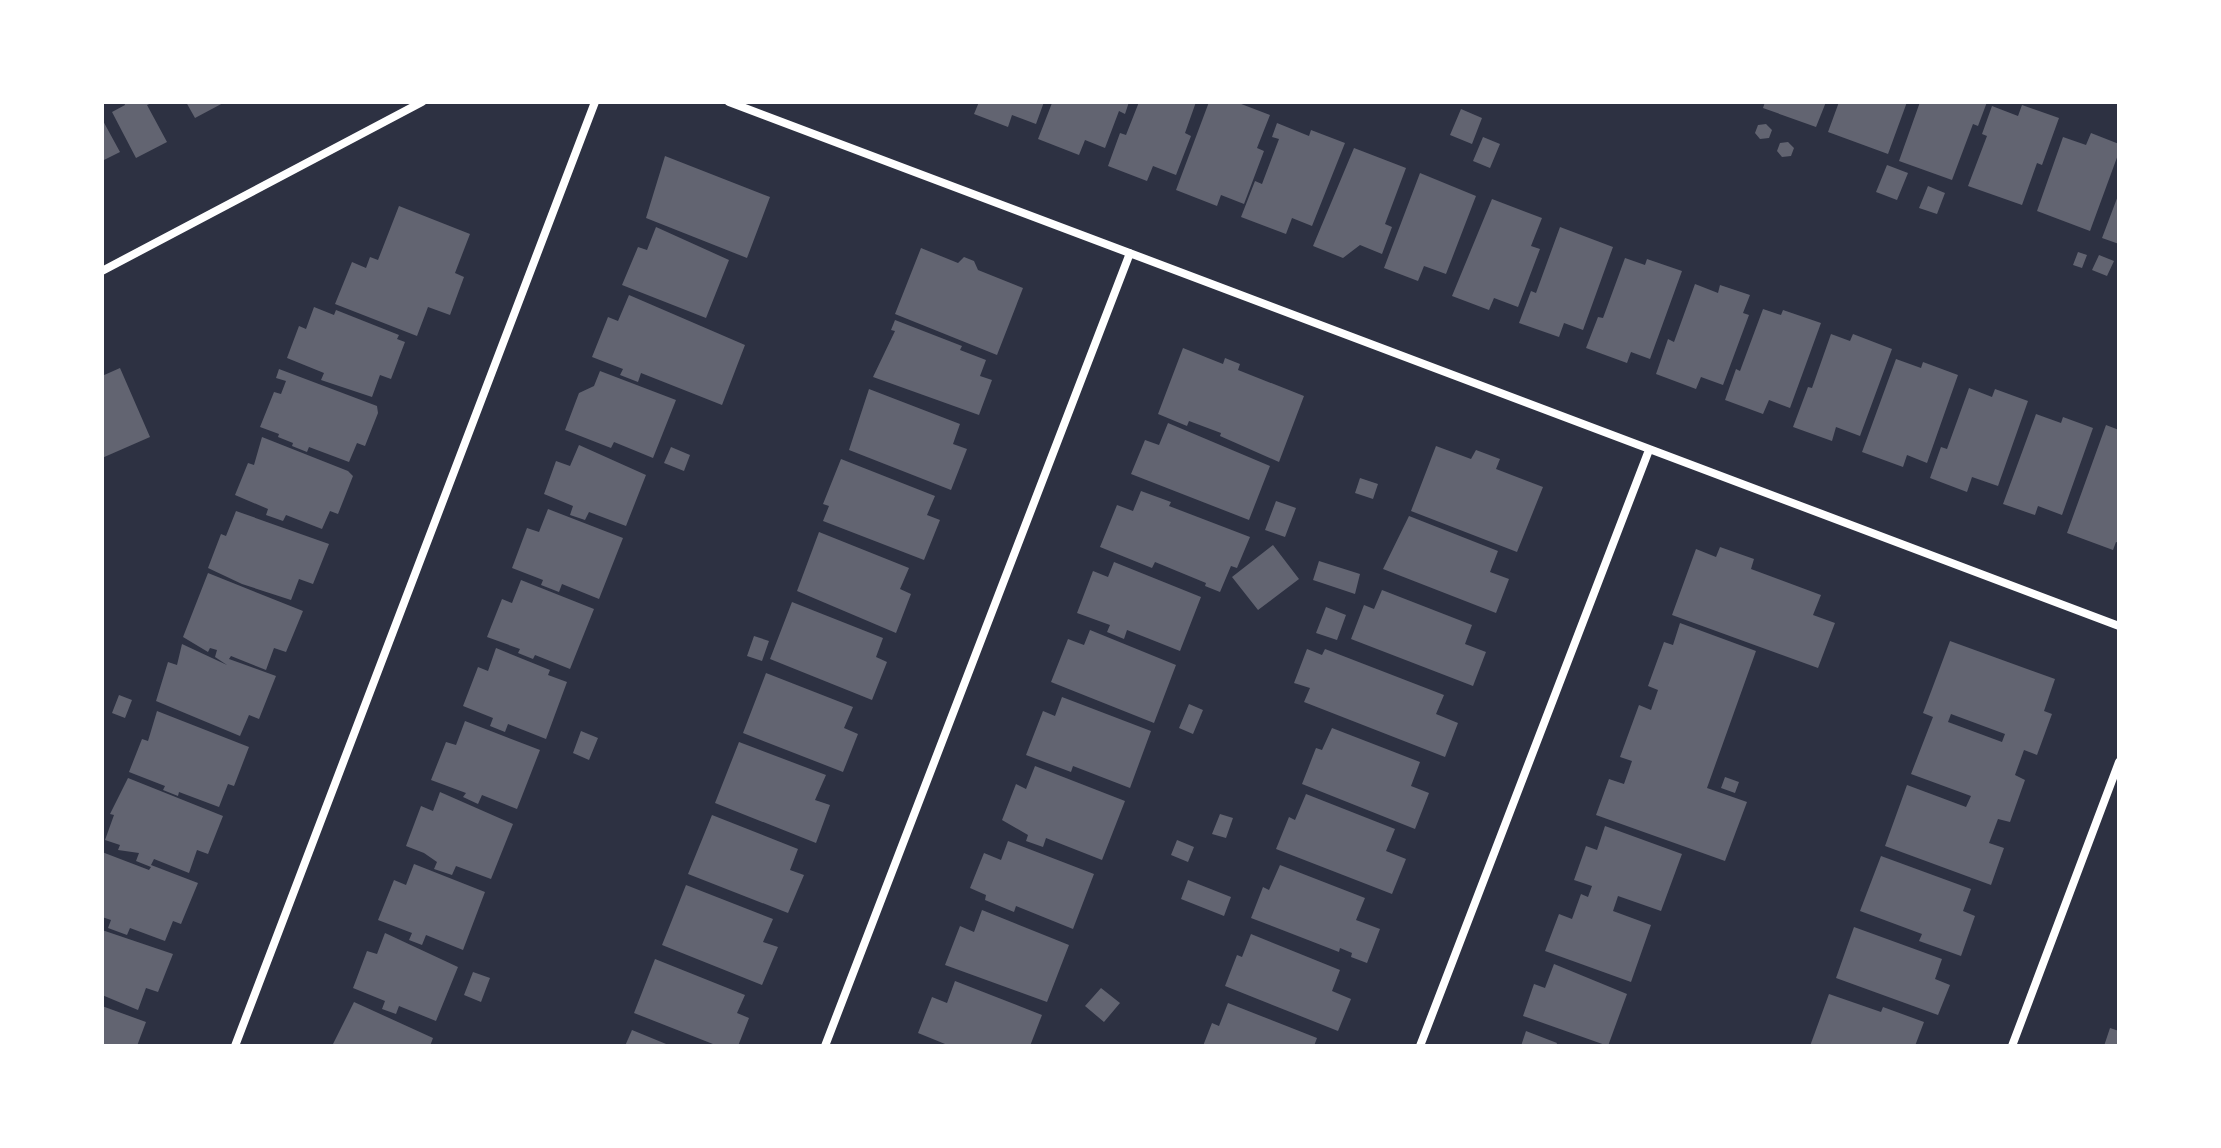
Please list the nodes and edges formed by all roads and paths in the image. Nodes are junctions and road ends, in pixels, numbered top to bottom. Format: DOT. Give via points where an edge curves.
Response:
graph roads {
  1 [pos="422,102"];
  2 [pos="595,102"];
  3 [pos="729,102"];
  4 [pos="1130,253"];
  5 [pos="102,271"];
  6 [pos="1649,450"];
  7 [pos="2119,626"];
  8 [pos="2119,762"];
  9 [pos="235,1046"];
  10 [pos="825,1046"];
  11 [pos="1420,1046"];
  12 [pos="2012,1046"];
  1 -- 5 [label="street"];
  2 -- 9 [label="street"];
  3 -- 4 [label="street"];
  4 -- 6 [label="street"];
  4 -- 10 [label="street"];
  6 -- 7 [label="street"];
  6 -- 11 [label="street"];
  8 -- 12 [label="street"];
}
